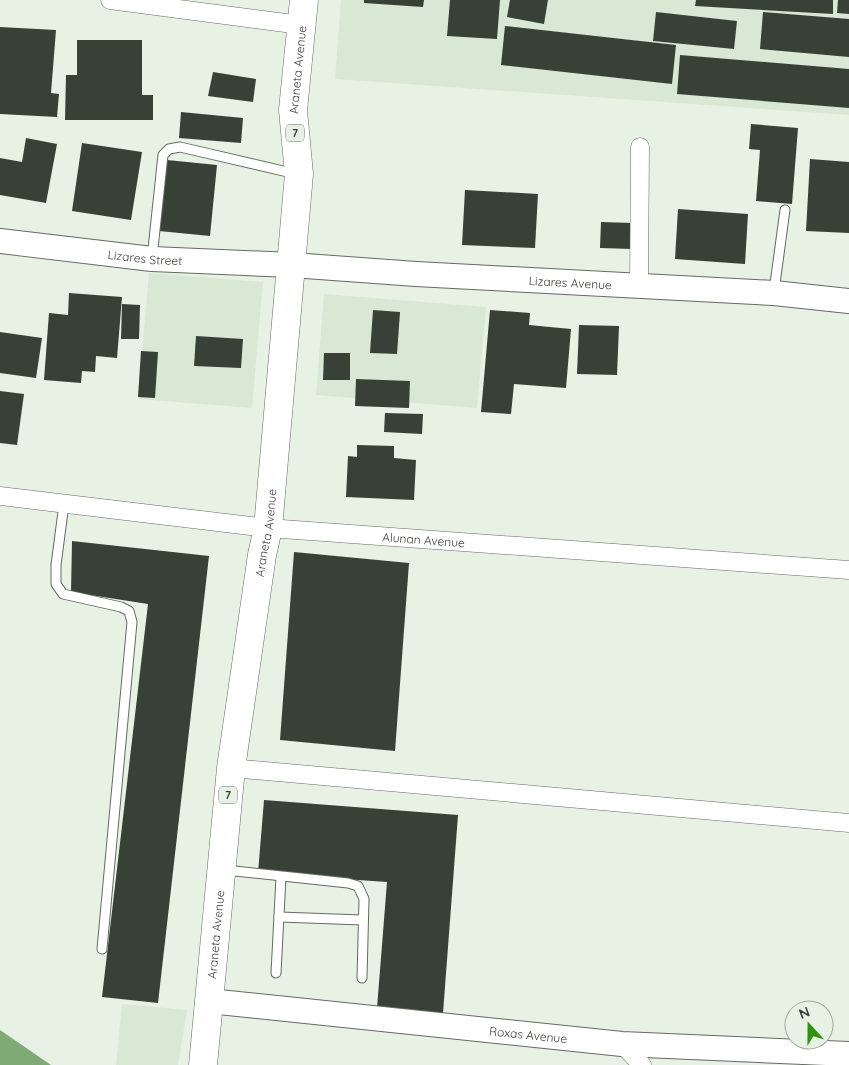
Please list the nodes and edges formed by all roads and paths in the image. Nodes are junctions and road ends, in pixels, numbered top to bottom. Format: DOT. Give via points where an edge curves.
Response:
graph roads {
  1 [pos="110,0"];
  2 [pos="302,12"];
  3 [pos="640,147"];
  4 [pos="299,174"];
  5 [pos="786,210"];
  6 [pos="0,241"];
  7 [pos="152,259"];
  8 [pos="292,265"];
  9 [pos="639,286"];
  10 [pos="774,293"];
  11 [pos="849,301"];
  12 [pos="0,496"];
  13 [pos="64,504"];
  14 [pos="268,528"];
  15 [pos="849,570"];
  16 [pos="231,768"];
  17 [pos="849,823"];
  18 [pos="222,870"];
  19 [pos="281,877"];
  20 [pos="279,917"];
  21 [pos="363,920"];
  22 [pos="102,949"];
  23 [pos="276,974"];
  24 [pos="362,978"];
  25 [pos="209,1001"];
  26 [pos="622,1044"];
  27 [pos="849,1054"];
  28 [pos="203,1065"];
  29 [pos="642,1065"];
  1 -- 2 [label="street"];
  2 -- 4 [label="main road, Araneta Avenue / 7" via="293,110"];
  3 -- 9 [label="street"];
  4 -- 7 [label="lane" via="180,147 169,150 163,155"];
  4 -- 8 [label="main road, Araneta Avenue / 7"];
  5 -- 10 [label="lane"];
  6 -- 7 [label="street, Lizares Street"];
  7 -- 8 [label="street, Lizares Street"];
  8 -- 9 [label="street, Lizares Avenue"];
  8 -- 14 [label="main road, Araneta Avenue / 7"];
  9 -- 10 [label="street, Lizares Avenue"];
  10 -- 11 [label="street, Lizares Avenue"];
  12 -- 13 [label="street, Alunan Avenue"];
  13 -- 14 [label="street, Alunan Avenue"];
  13 -- 22 [label="lane" via="56,584 63,594 121,606 129,612 132,622"];
  14 -- 15 [label="street, Alunan Avenue"];
  14 -- 16 [label="main road, Araneta Avenue / 7"];
  16 -- 17 [label="street"];
  16 -- 18 [label="main road, Araneta Avenue / 7"];
  18 -- 19 [label="lane"];
  18 -- 25 [label="main road, Araneta Avenue / 7"];
  19 -- 20 [label="lane"];
  19 -- 21 [label="lane" via="348,882 358,886 364,899"];
  20 -- 21 [label="lane"];
  20 -- 23 [label="lane"];
  21 -- 24 [label="lane"];
  25 -- 26 [label="street, Roxas Avenue"];
  25 -- 28 [label="main road, Araneta Avenue / 7"];
  26 -- 27 [label="street, Roxas Avenue"];
  26 -- 29 [label="street"];
}
